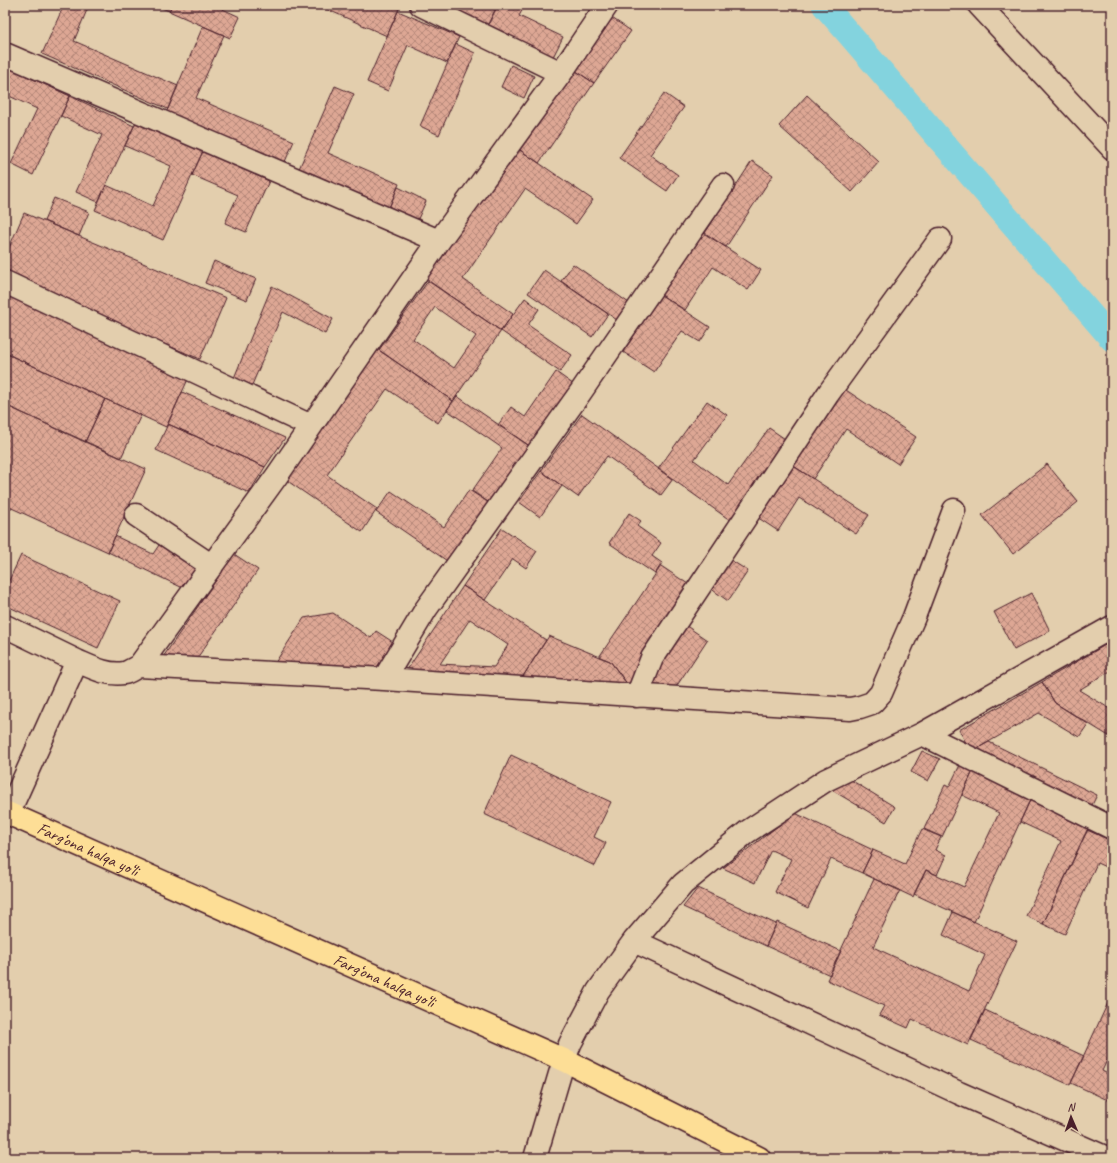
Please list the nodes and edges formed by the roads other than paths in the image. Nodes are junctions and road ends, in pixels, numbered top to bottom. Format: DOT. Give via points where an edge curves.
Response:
graph roads {
  1 [pos="421,5"];
  2 [pos="607,5"];
  3 [pos="979,5"];
  4 [pos="5,54"];
  5 [pos="561,73"];
  6 [pos="1112,148"];
  7 [pos="723,185"];
  8 [pos="940,239"];
  9 [pos="439,241"];
  10 [pos="5,282"];
  11 [pos="311,426"];
  12 [pos="954,510"];
  13 [pos="136,515"];
  14 [pos="212,566"];
  15 [pos="5,626"];
  16 [pos="1112,627"];
  17 [pos="77,661"];
  18 [pos="139,666"];
  19 [pos="384,679"];
  20 [pos="637,696"];
  21 [pos="922,734"];
  22 [pos="7,813"];
  23 [pos="1112,828"];
  24 [pos="634,941"];
  25 [pos="564,1060"];
  26 [pos="535,1158"];
  27 [pos="759,1158"];
  28 [pos="1107,1158"];
  1 -- 5 [label="street"];
  2 -- 5 [label="street"];
  3 -- 6 [label="street"];
  4 -- 9 [label="street"];
  5 -- 9 [label="street"];
  7 -- 19 [label="street" via="580,393 426,609"];
  8 -- 20 [label="street" via="828,394 661,644 652,658"];
  9 -- 11 [label="street"];
  10 -- 11 [label="street"];
  11 -- 14 [label="street"];
  12 -- 20 [label="street" via="914,617 881,693 872,703 850,708"];
  13 -- 14 [label="street"];
  14 -- 18 [label="street"];
  15 -- 17 [label="street"];
  16 -- 21 [label="street"];
  17 -- 18 [label="street" via="115,674"];
  17 -- 22 [label="street"];
  18 -- 19 [label="street"];
  19 -- 20 [label="street"];
  21 -- 23 [label="street"];
  21 -- 24 [label="street" via="826,780 747,832 683,884"];
  22 -- 25 [label="highway, Farg‘ona halqa yo‘li"];
  24 -- 25 [label="street" via="598,990"];
  24 -- 28 [label="street" via="959,1093"];
  25 -- 26 [label="street"];
  25 -- 27 [label="highway, Farg‘ona halqa yo‘li"];
}
